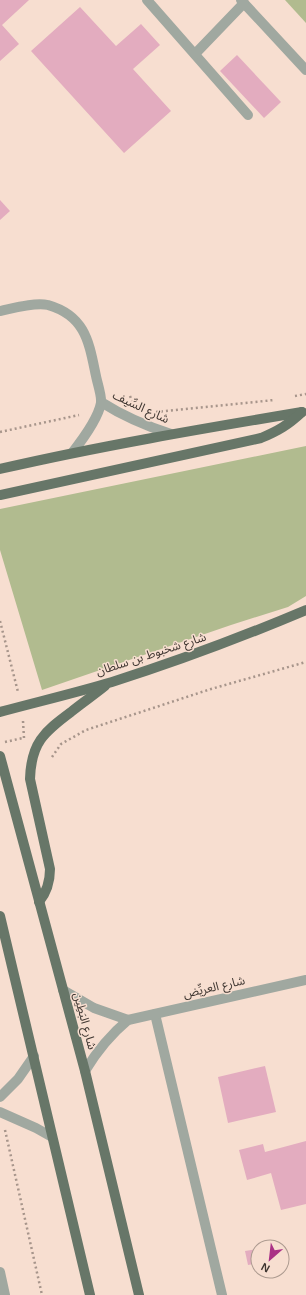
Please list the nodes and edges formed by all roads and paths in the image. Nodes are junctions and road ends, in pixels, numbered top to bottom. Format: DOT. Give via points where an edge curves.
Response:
graph roads {
  1 [pos="147,0"];
  2 [pos="243,2"];
  3 [pos="195,54"];
  4 [pos="306,70"];
  5 [pos="248,115"];
  6 [pos="0,311"];
  7 [pos="306,394"];
  8 [pos="130,396"];
  9 [pos="294,396"];
  10 [pos="282,399"];
  11 [pos="101,402"];
  12 [pos="133,405"];
  13 [pos="151,412"];
  14 [pos="304,412"];
  15 [pos="84,414"];
  16 [pos="0,432"];
  17 [pos="171,434"];
  18 [pos="72,453"];
  19 [pos="0,469"];
  20 [pos="0,495"];
  21 [pos="306,610"];
  22 [pos="0,621"];
  23 [pos="306,662"];
  24 [pos="111,682"];
  25 [pos="22,706"];
  26 [pos="0,712"];
  27 [pos="0,743"];
  28 [pos="0,756"];
  29 [pos="52,757"];
  30 [pos="39,902"];
  31 [pos="0,916"];
  32 [pos="306,980"];
  33 [pos="63,990"];
  34 [pos="155,1014"];
  35 [pos="128,1020"];
  36 [pos="34,1056"];
  37 [pos="85,1071"];
  38 [pos="0,1097"];
  39 [pos="1,1112"];
  40 [pos="52,1137"];
  41 [pos="0,1272"];
  42 [pos="6,1295"];
  43 [pos="42,1295"];
  44 [pos="90,1295"];
  45 [pos="138,1295"];
  46 [pos="222,1295"];
  1 -- 3 [label="street"];
  2 -- 3 [label="street"];
  2 -- 4 [label="street"];
  3 -- 5 [label="street"];
  6 -- 11 [label="street, شارع السِّيف" via="27,305 47,305 65,312 80,324 88,341"];
  7 -- 9 [label="path"];
  8 -- 12 [label="path"];
  10 -- 13 [label="path"];
  11 -- 17 [label="street, شارع السِّيف" via="135,421"];
  11 -- 18 [label="street, شارع السِّيف" via="92,424"];
  14 -- 17 [label="main road"];
  14 -- 20 [label="main road" via="290,424 261,438"];
  15 -- 16 [label="path"];
  17 -- 18 [label="main road"];
  18 -- 19 [label="main road"];
  21 -- 24 [label="main road, شارع شخبوط بن سلطان" via="222,644"];
  22 -- 25 [label="path"];
  23 -- 29 [label="path" via="211,689 86,730 61,744"];
  24 -- 25 [label="main road, شارع شخبوط بن سلطان"];
  24 -- 30 [label="main road" via="48,730 32,757 30,779 50,869 48,886"];
  25 -- 26 [label="main road, شارع شخبوط بن سلطان"];
  25 -- 27 [label="path" via="24,738"];
  28 -- 30 [label="main road, شارع البَطِين"];
  30 -- 33 [label="main road, شارع البَطِين"];
  31 -- 36 [label="main road"];
  32 -- 34 [label="street, شارع العريِّض"];
  33 -- 35 [label="street" via="94,1008"];
  33 -- 37 [label="main road, شارع البَطِين"];
  34 -- 35 [label="street, شارع العريِّض"];
  34 -- 46 [label="street"];
  35 -- 37 [label="street, شارع العريِّض" via="104,1043"];
  36 -- 38 [label="street" via="18,1079"];
  36 -- 40 [label="main road"];
  37 -- 45 [label="main road, شارع البَطِين"];
  39 -- 40 [label="street"];
  39 -- 43 [label="path"];
  40 -- 44 [label="main road"];
  41 -- 42 [label="street"];
}
